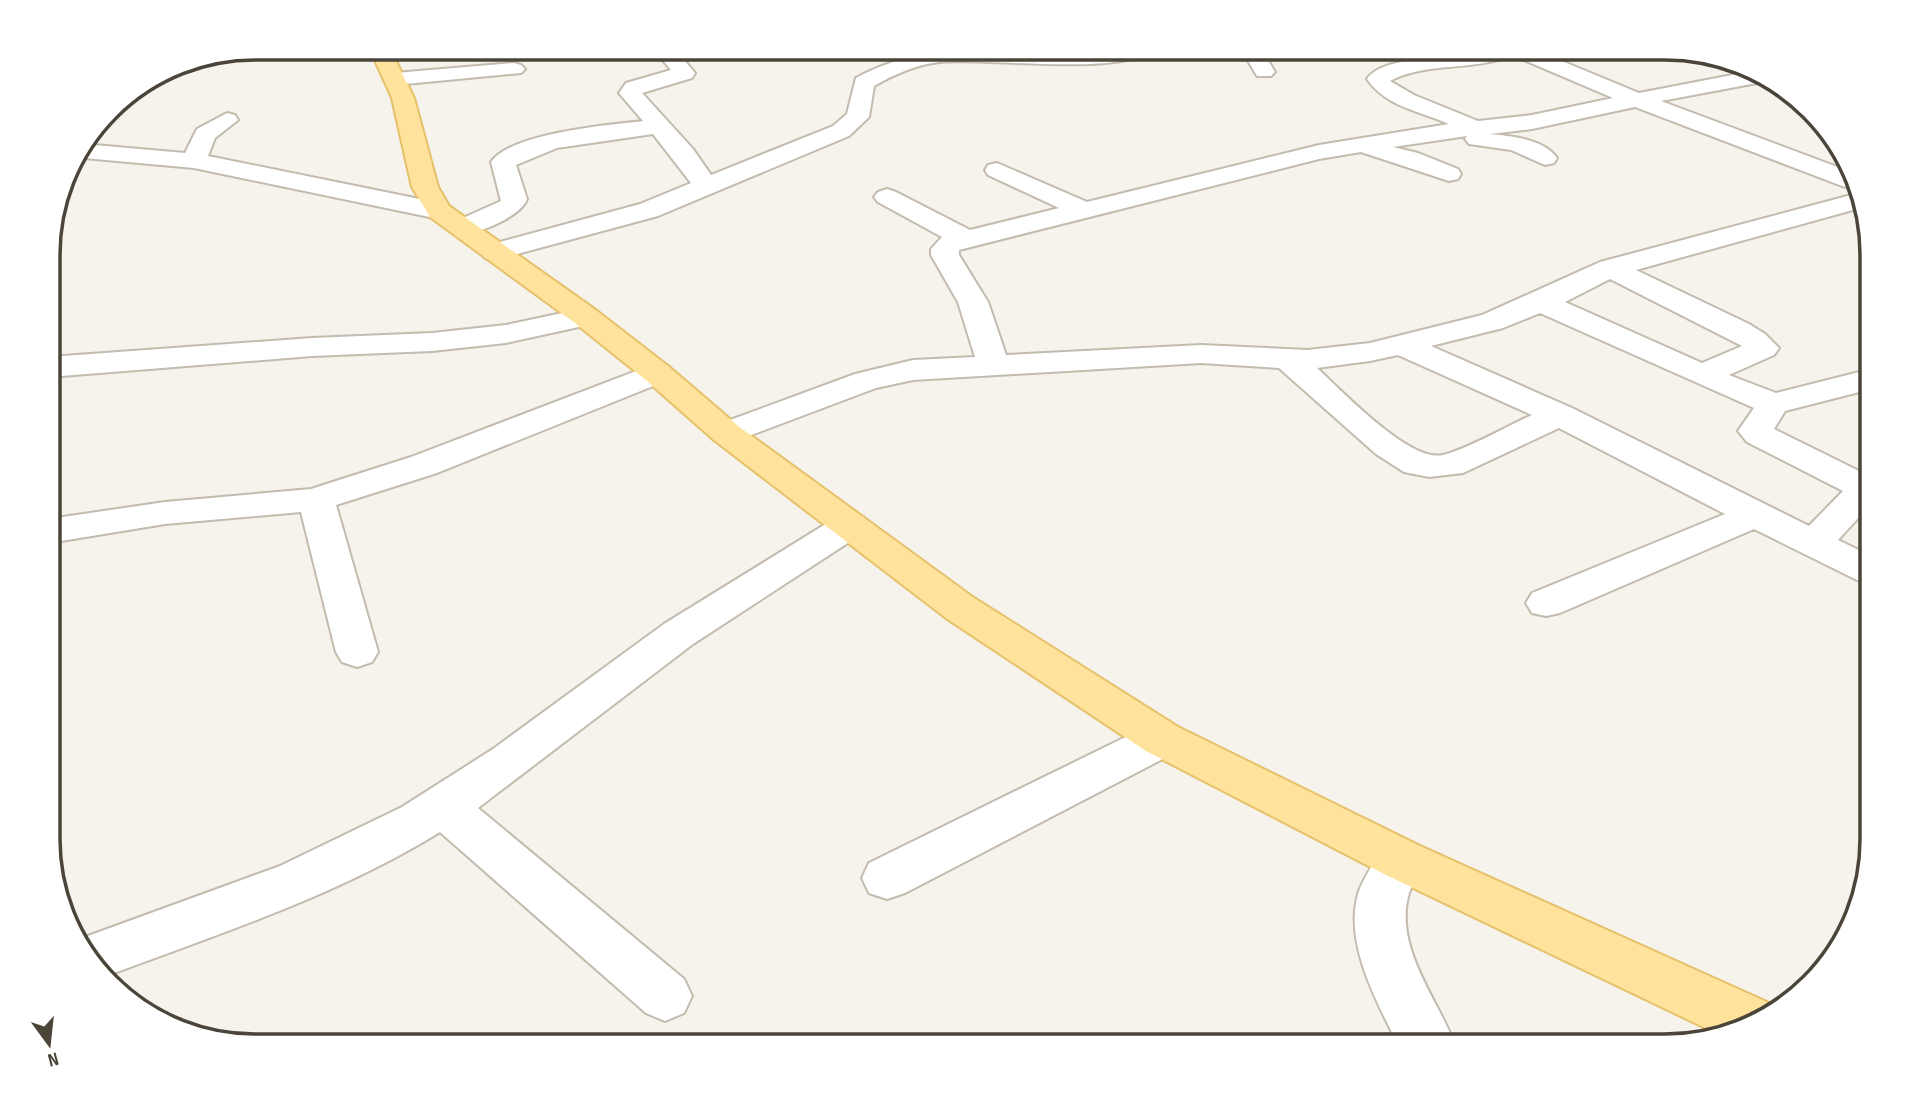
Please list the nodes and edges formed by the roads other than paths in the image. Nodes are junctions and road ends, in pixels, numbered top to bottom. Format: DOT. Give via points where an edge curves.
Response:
graph roads {
  1 [pos="1257,59"];
  2 [pos="1487,59"];
  3 [pos="1538,59"];
  4 [pos="673,60"];
  5 [pos="919,60"];
  6 [pos="387,63"];
  7 [pos="514,69"];
  8 [pos="1264,72"];
  9 [pos="1747,78"];
  10 [pos="1640,101"];
  11 [pos="228,120"];
  12 [pos="658,126"];
  13 [pos="1475,128"];
  14 [pos="1447,132"];
  15 [pos="1353,146"];
  16 [pos="89,152"];
  17 [pos="1545,158"];
  18 [pos="194,161"];
  19 [pos="997,170"];
  20 [pos="1449,174"];
  21 [pos="1844,178"];
  22 [pos="705,185"];
  23 [pos="887,197"];
  24 [pos="1852,202"];
  25 [pos="1084,210"];
  26 [pos="466,230"];
  27 [pos="965,239"];
  28 [pos="1610,268"];
  29 [pos="1541,302"];
  30 [pos="586,317"];
  31 [pos="1402,345"];
  32 [pos="1289,360"];
  33 [pos="993,364"];
  34 [pos="59,366"];
  35 [pos="657,373"];
  36 [pos="1702,375"];
  37 [pos="1859,382"];
  38 [pos="1773,404"];
  39 [pos="1560,415"];
  40 [pos="726,433"];
  41 [pos="1859,485"];
  42 [pos="1859,496"];
  43 [pos="316,499"];
  44 [pos="1755,515"];
  45 [pos="850,525"];
  46 [pos="59,529"];
  47 [pos="1814,543"];
  48 [pos="1859,565"];
  49 [pos="1546,603"];
  50 [pos="357,652"];
  51 [pos="1162,739"];
  52 [pos="442,806"];
  53 [pos="1402,860"];
  54 [pos="887,878"];
  55 [pos="98,955"];
  56 [pos="664,996"];
  57 [pos="1741,1017"];
  58 [pos="1421,1033"];
  1 -- 8 [label="street"];
  2 -- 13 [label="street" via="1414,68 1378,79 1390,94 1461,118"];
  3 -- 10 [label="street"];
  4 -- 12 [label="street" via="684,73 630,93"];
  5 -- 22 [label="street" via="889,66 864,83 858,117 841,131"];
  6 -- 7 [label="street"];
  6 -- 26 [label="main road" via="410,122 425,187"];
  9 -- 10 [label="street"];
  10 -- 13 [label="street"];
  10 -- 21 [label="street"];
  11 -- 18 [label="street" via="205,134"];
  12 -- 22 [label="street"];
  12 -- 26 [label="street" via="571,139 512,155 503,162 512,205"];
  13 -- 14 [label="street"];
  14 -- 15 [label="street"];
  14 -- 17 [label="street" via="1517,144"];
  15 -- 20 [label="street" via="1397,154"];
  15 -- 25 [label="street"];
  16 -- 18 [label="street"];
  18 -- 26 [label="street"];
  19 -- 25 [label="street"];
  22 -- 26 [label="street" via="625,218"];
  23 -- 27 [label="street"];
  24 -- 28 [label="street"];
  25 -- 27 [label="street"];
  26 -- 30 [label="main road"];
  27 -- 33 [label="street" via="944,249 973,302"];
  28 -- 29 [label="street"];
  28 -- 36 [label="street" via="1763,348"];
  29 -- 31 [label="street" via="1492,321"];
  29 -- 36 [label="street"];
  30 -- 34 [label="street" via="506,334 432,342"];
  30 -- 35 [label="main road"];
  31 -- 32 [label="street"];
  31 -- 39 [label="street"];
  32 -- 33 [label="street" via="1201,354"];
  32 -- 39 [label="street" via="1395,452 1434,467 1450,465"];
  33 -- 40 [label="street" via="913,370 866,381"];
  35 -- 40 [label="main road"];
  35 -- 43 [label="street" via="424,465"];
  36 -- 38 [label="street"];
  37 -- 38 [label="street"];
  38 -- 41 [label="street" via="1755,431 1759,435"];
  39 -- 44 [label="street"];
  40 -- 45 [label="main road"];
  42 -- 47 [label="street"];
  43 -- 46 [label="street" via="165,513"];
  43 -- 50 [label="street"];
  44 -- 47 [label="street"];
  44 -- 49 [label="street"];
  45 -- 51 [label="main road" via="960,608"];
  45 -- 52 [label="street" via="656,650 507,763"];
  47 -- 48 [label="street"];
  51 -- 53 [label="main road"];
  51 -- 54 [label="street"];
  52 -- 55 [label="street" via="299,881"];
  52 -- 56 [label="street"];
  53 -- 57 [label="main road"];
  53 -- 58 [label="street" via="1384,894 1382,933 1401,995"];
}
